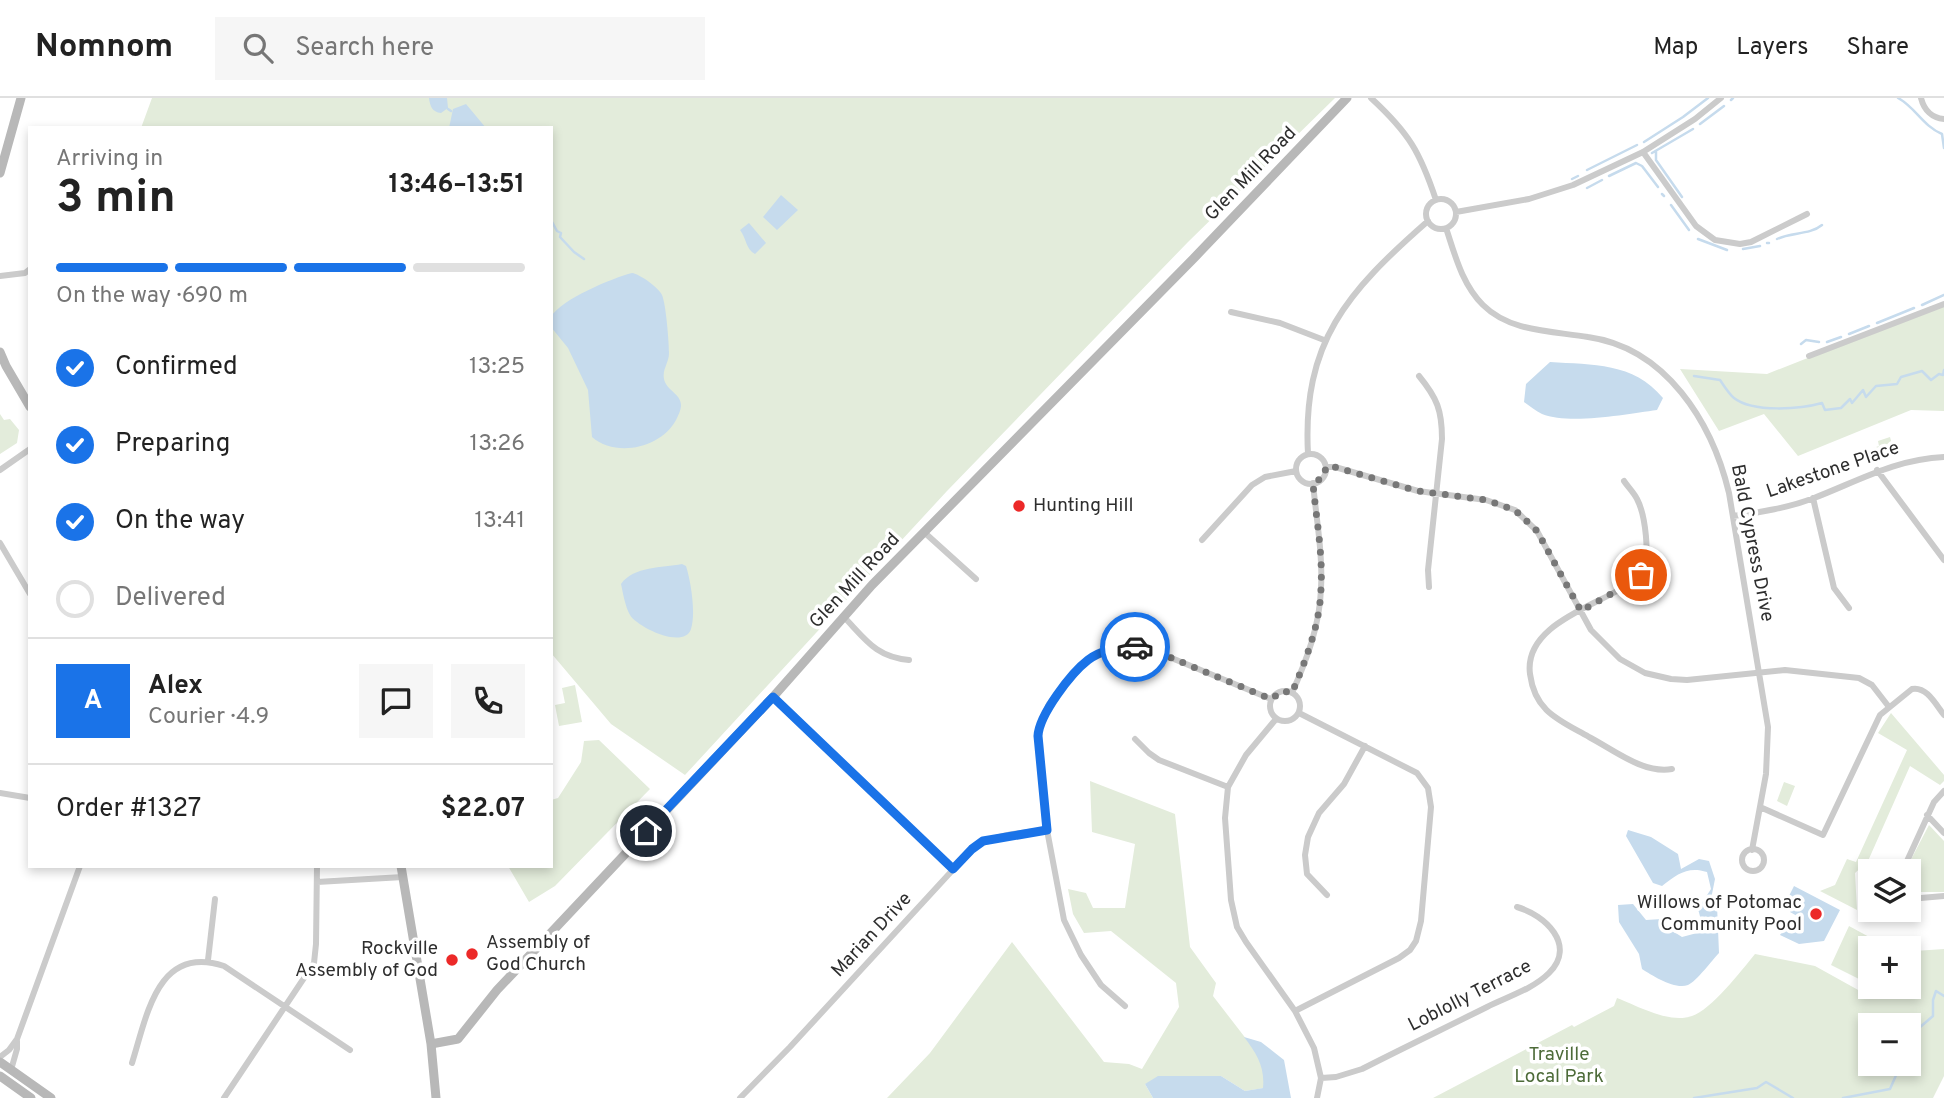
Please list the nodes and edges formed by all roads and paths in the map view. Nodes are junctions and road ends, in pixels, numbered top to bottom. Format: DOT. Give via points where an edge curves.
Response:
graph roads {
  1 [pos="21,98"];
  2 [pos="1347,98"];
  3 [pos="1371,98"];
  4 [pos="1721,98"];
  5 [pos="1921,98"];
  6 [pos="1944,119"];
  7 [pos="1643,152"];
  8 [pos="0,173"];
  9 [pos="1436,200"];
  10 [pos="1456,212"];
  11 [pos="1807,214"];
  12 [pos="1428,221"];
  13 [pos="1446,229"];
  14 [pos="28,271"];
  15 [pos="0,276"];
  16 [pos="1944,304"];
  17 [pos="1231,312"];
  18 [pos="1324,340"];
  19 [pos="0,352"];
  20 [pos="1809,356"];
  21 [pos="1419,376"];
  22 [pos="28,404"];
  23 [pos="28,450"];
  24 [pos="1308,454"];
  25 [pos="1944,457"];
  26 [pos="1326,467"];
  27 [pos="0,470"];
  28 [pos="1877,470"];
  29 [pos="1296,471"];
  30 [pos="1624,481"];
  31 [pos="1313,484"];
  32 [pos="1436,493"];
  33 [pos="1813,498"];
  34 [pos="1733,516"];
  35 [pos="925,533"];
  36 [pos="1202,540"];
  37 [pos="0,543"];
  38 [pos="1944,560"];
  39 [pos="976,579"];
  40 [pos="1429,587"];
  41 [pos="28,591"];
  42 [pos="1849,608"];
  43 [pos="1581,611"];
  44 [pos="844,617"];
  45 [pos="909,660"];
  46 [pos="1761,674"];
  47 [pos="1292,693"];
  48 [pos="773,697"];
  49 [pos="1271,699"];
  50 [pos="1889,707"];
  51 [pos="1298,713"];
  52 [pos="1944,715"];
  53 [pos="1276,719"];
  54 [pos="1135,739"];
  55 [pos="1365,746"];
  56 [pos="1672,769"];
  57 [pos="1228,787"];
  58 [pos="1944,791"];
  59 [pos="0,793"];
  60 [pos="28,798"];
  61 [pos="1760,807"];
  62 [pos="1927,815"];
  63 [pos="1047,830"];
  64 [pos="1944,833"];
  65 [pos="1752,850"];
  66 [pos="1908,859"];
  67 [pos="79,868"];
  68 [pos="317,868"];
  69 [pos="953,869"];
  70 [pos="402,871"];
  71 [pos="317,883"];
  72 [pos="1327,895"];
  73 [pos="1944,896"];
  74 [pos="1921,898"];
  75 [pos="215,899"];
  76 [pos="1517,907"];
  77 [pos="208,960"];
  78 [pos="1125,1006"];
  79 [pos="286,1007"];
  80 [pos="1295,1011"];
  81 [pos="17,1039"];
  82 [pos="431,1044"];
  83 [pos="350,1050"];
  84 [pos="0,1059"];
  85 [pos="132,1063"];
  86 [pos="11,1070"];
  87 [pos="0,1076"];
  88 [pos="1321,1078"];
  89 [pos="32,1098"];
  90 [pos="51,1098"];
  91 [pos="224,1098"];
  92 [pos="436,1098"];
  93 [pos="740,1098"];
  94 [pos="1317,1098"];
  1 -- 8 [label="main road"];
  2 -- 35 [label="main road, Glen Mill Road"];
  3 -- 9 [label="street" via="1409,137"];
  4 -- 7 [label="street"];
  5 -- 6 [label="street" via="1926,110"];
  7 -- 10 [label="street" via="1573,185"];
  7 -- 11 [label="street" via="1696,226 1715,240 1751,242"];
  9 -- 10 [label="street" via="1446,201"];
  9 -- 12 [label="street" via="1427,209"];
  10 -- 13 [label="street"];
  12 -- 13 [label="street"];
  12 -- 18 [label="street" via="1353,296"];
  13 -- 34 [label="street, Bald Cypress Drive" via="1464,279 1490,311 1529,328 1617,344 1664,372 1688,400 1716,450"];
  14 -- 15 [label="street"];
  16 -- 20 [label="street"];
  17 -- 18 [label="street" via="1280,323"];
  18 -- 24 [label="street" via="1308,395"];
  19 -- 22 [label="main road"];
  21 -- 32 [label="street" via="1433,393 1442,419"];
  23 -- 27 [label="street"];
  24 -- 26 [label="street" via="1322,458"];
  24 -- 29 [label="street" via="1297,462"];
  25 -- 28 [label="street, Lakestone Place" via="1915,459"];
  26 -- 31 [label="street" via="1324,476"];
  26 -- 32 [label="street"];
  28 -- 33 [label="street, Lakestone Place"];
  28 -- 38 [label="street"];
  29 -- 31 [label="street" via="1300,479"];
  29 -- 36 [label="street" via="1265,477 1252,485"];
  30 -- 43 [label="street" via="1640,507 1645,566 1634,581"];
  31 -- 47 [label="street" via="1322,585 1310,650"];
  32 -- 40 [label="street"];
  32 -- 43 [label="street" via="1496,502 1515,510 1542,540"];
  33 -- 34 [label="street, Lakestone Place"];
  33 -- 42 [label="street" via="1834,588"];
  34 -- 46 [label="street, Bald Cypress Drive"];
  35 -- 39 [label="street"];
  35 -- 44 [label="main road, Glen Mill Road"];
  37 -- 41 [label="street"];
  43 -- 46 [label="street" via="1612,652 1645,673 1687,680"];
  43 -- 56 [label="street" via="1550,628 1536,645 1529,670 1533,691 1559,720 1640,765"];
  44 -- 45 [label="street" via="880,653"];
  44 -- 48 [label="main road, Glen Mill Road"];
  46 -- 50 [label="street" via="1796,670 1860,678 1872,685"];
  46 -- 61 [label="street, Bald Cypress Drive" via="1769,753"];
  47 -- 49 [label="street" via="1283,691"];
  47 -- 51 [label="street" via="1300,704"];
  48 -- 69 [label="street"];
  48 -- 82 [label="main road, Glen Mill Road" via="497,990 462,1035"];
  49 -- 53 [label="street" via="1269,708"];
  49 -- 63 [label="street" via="1133,646 1106,650 1087,660 1049,704 1039,728"];
  50 -- 52 [label="street" via="1919,688"];
  50 -- 61 [label="street" via="1880,715 1823,835"];
  51 -- 53 [label="street" via="1286,722"];
  51 -- 55 [label="street"];
  53 -- 57 [label="street"];
  54 -- 57 [label="street" via="1159,760"];
  55 -- 72 [label="street" via="1308,836 1307,874"];
  55 -- 80 [label="street" via="1417,773 1428,788 1431,818 1419,933 1410,950 1399,958"];
  57 -- 80 [label="street" via="1225,818 1235,920 1245,942"];
  58 -- 62 [label="street"];
  59 -- 60 [label="street"];
  61 -- 65 [label="street, Bald Cypress Drive"];
  62 -- 64 [label="street"];
  62 -- 66 [label="street"];
  63 -- 69 [label="street, Marian Drive" via="983,841"];
  63 -- 78 [label="street" via="1064,920 1101,985"];
  67 -- 81 [label="street"];
  68 -- 71 [label="street"];
  69 -- 93 [label="street, Marian Drive"];
  70 -- 71 [label="street"];
  70 -- 82 [label="main road"];
  71 -- 79 [label="street" via="314,963"];
  73 -- 74 [label="street"];
  75 -- 77 [label="street"];
  76 -- 88 [label="street, Loblolly Terrace" via="1542,917 1556,934 1558,956 1551,971 1524,989 1362,1069"];
  77 -- 79 [label="street"];
  77 -- 85 [label="street" via="178,965 155,992"];
  79 -- 83 [label="street"];
  79 -- 91 [label="street"];
  80 -- 88 [label="street" via="1314,1048"];
  81 -- 84 [label="street"];
  81 -- 86 [label="street"];
  82 -- 92 [label="main road"];
  84 -- 86 [label="main road"];
  86 -- 89 [label="main road"];
  86 -- 90 [label="main road"];
  87 -- 89 [label="main road"];
  88 -- 94 [label="street"];
}
